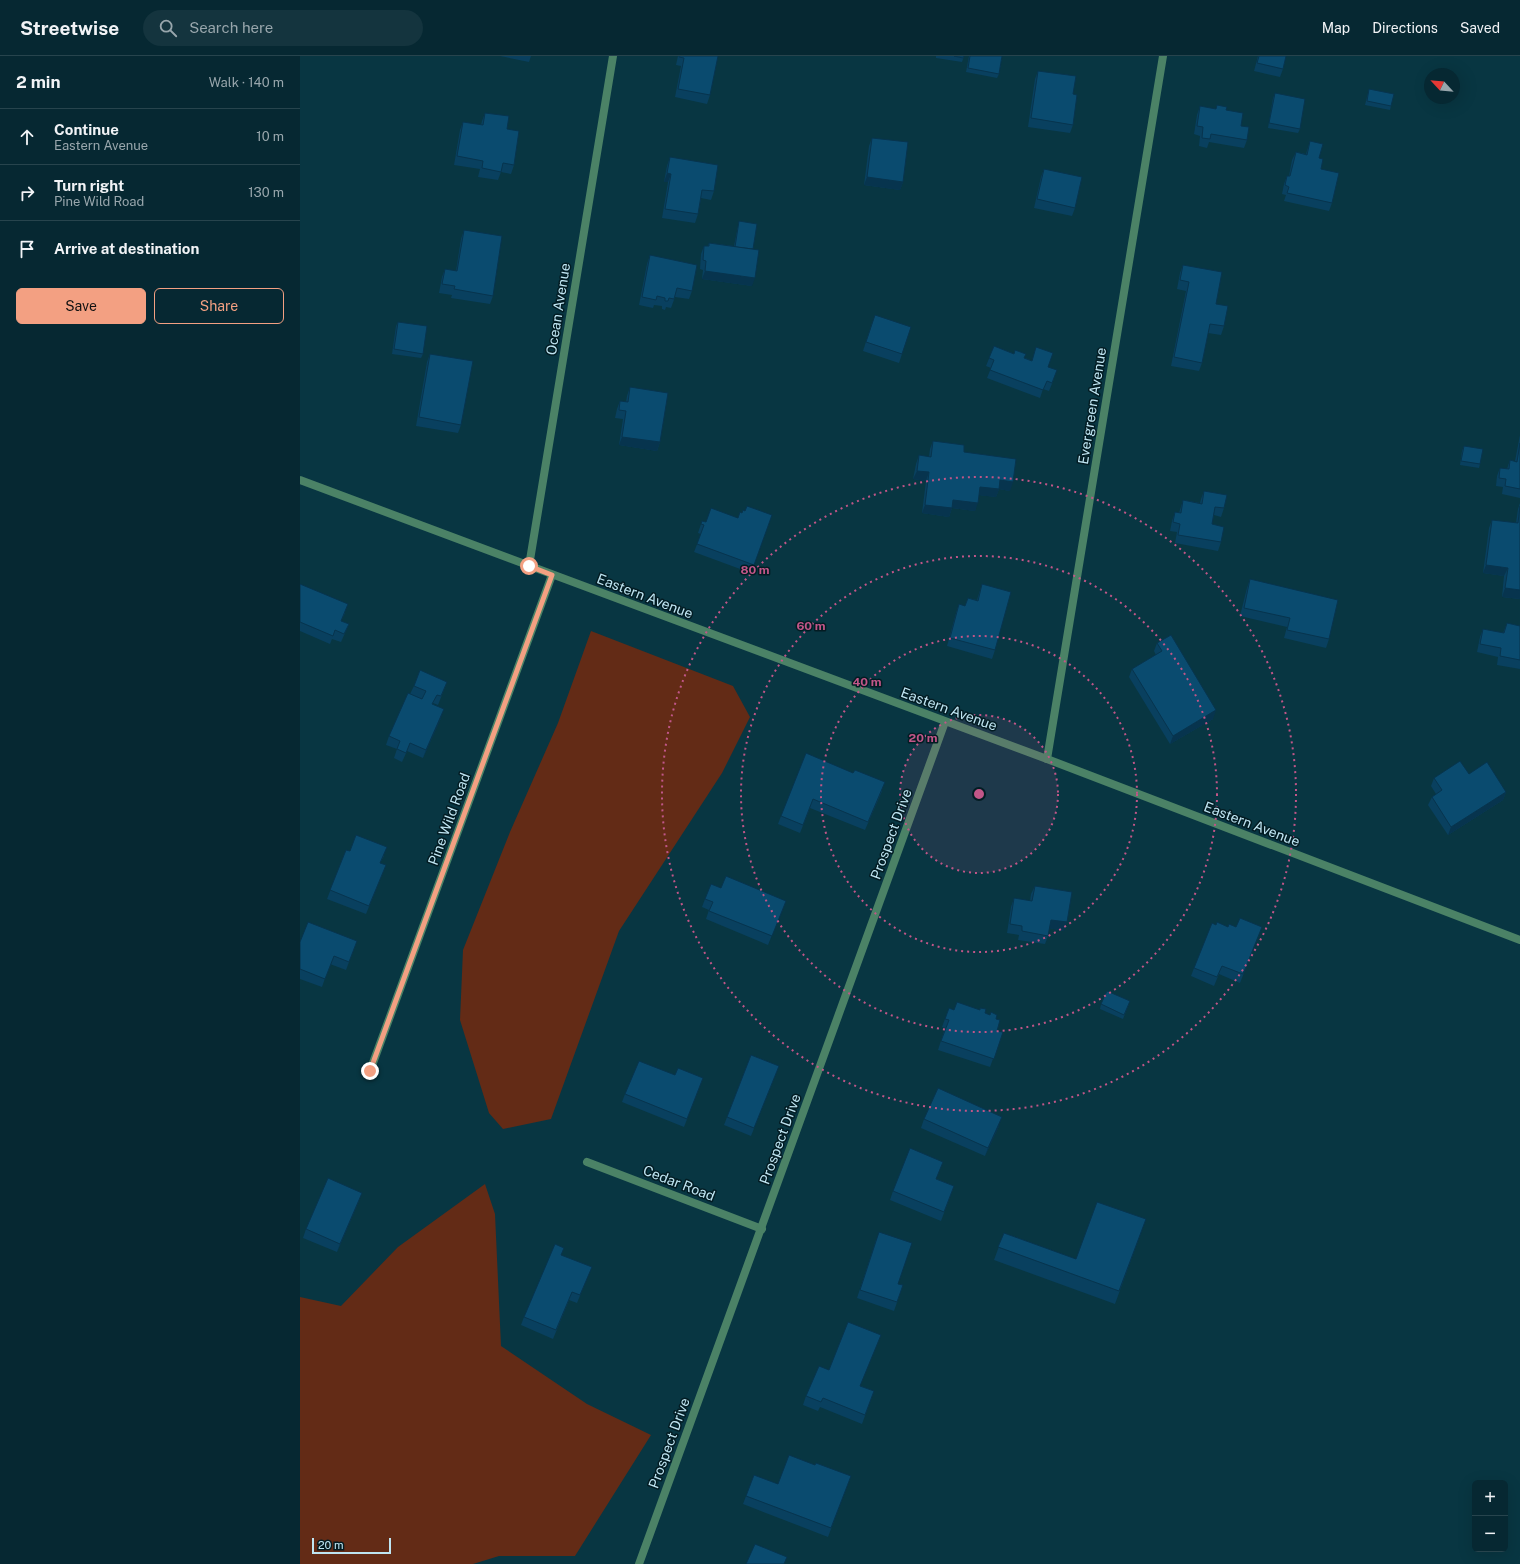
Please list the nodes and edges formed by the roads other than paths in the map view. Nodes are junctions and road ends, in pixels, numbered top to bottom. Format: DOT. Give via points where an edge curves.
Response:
graph roads {
  1 [pos="613,56"];
  2 [pos="1163,56"];
  3 [pos="300,480"];
  4 [pos="529,566"];
  5 [pos="552,575"];
  6 [pos="945,722"];
  7 [pos="1047,759"];
  8 [pos="1520,940"];
  9 [pos="370,1071"];
  10 [pos="587,1162"];
  11 [pos="762,1229"];
  12 [pos="639,1564"];
  1 -- 4 [label="street, Ocean Avenue"];
  2 -- 7 [label="street, Evergreen Avenue"];
  3 -- 4 [label="street, Eastern Avenue"];
  4 -- 5 [label="street, Eastern Avenue"];
  5 -- 6 [label="street, Eastern Avenue"];
  5 -- 9 [label="street, Pine Wild Road"];
  6 -- 7 [label="street, Eastern Avenue"];
  6 -- 11 [label="street, Prospect Drive"];
  7 -- 8 [label="street, Eastern Avenue"];
  10 -- 11 [label="street, Cedar Road"];
  11 -- 12 [label="street, Prospect Drive"];
}
